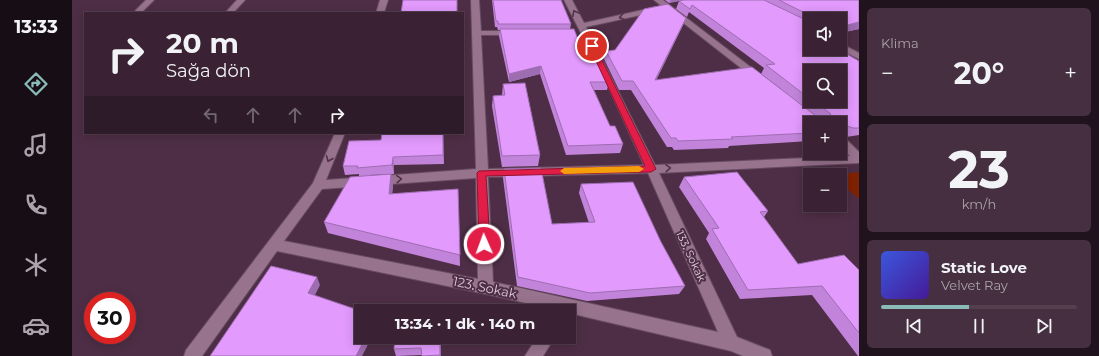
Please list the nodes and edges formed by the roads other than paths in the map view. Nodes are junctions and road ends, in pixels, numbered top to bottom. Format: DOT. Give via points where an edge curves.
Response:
graph roads {
  1 [pos="150,0"];
  2 [pos="241,0"];
  3 [pos="384,0"];
  4 [pos="475,0"];
  5 [pos="568,0"];
  6 [pos="658,0"];
  7 [pos="680,4"];
  8 [pos="666,6"];
  9 [pos="138,12"];
  10 [pos="231,12"];
  11 [pos="380,12"];
  12 [pos="582,30"];
  13 [pos="477,33"];
  14 [pos="524,33"];
  15 [pos="847,50"];
  16 [pos="859,56"];
  17 [pos="767,84"];
  18 [pos="340,134"];
  19 [pos="847,147"];
  20 [pos="859,158"];
  21 [pos="651,169"];
  22 [pos="482,173"];
  23 [pos="318,185"];
  24 [pos="274,245"];
  25 [pos="486,287"];
  26 [pos="551,304"];
  27 [pos="576,310"];
  28 [pos="731,343"];
  29 [pos="542,344"];
  30 [pos="192,356"];
  31 [pos="533,356"];
  32 [pos="764,356"];
  1 -- 9 [label="street"];
  2 -- 10 [label="street"];
  3 -- 11 [label="street"];
  4 -- 13 [label="street"];
  12 -- 5 [label="street, 133. Sokak, one-way"];
  6 -- 8 [label="street"];
  7 -- 8 [label="street"];
  8 -- 12 [label="street, one-way"];
  8 -- 17 [label="street"];
  12 -- 21 [label="street, 133. Sokak"];
  13 -- 14 [label="street"];
  13 -- 22 [label="street"];
  15 -- 16 [label="street"];
  18 -- 23 [label="street, one-way"];
  19 -- 20 [label="street"];
  21 -- 20 [label="street, one-way"];
  21 -- 22 [label="street"];
  21 -- 28 [label="street, 133. Sokak"];
  23 -- 22 [label="street, one-way"];
  22 -- 25 [label="street"];
  23 -- 24 [label="street"];
  24 -- 25 [label="street, 123. Sokak"];
  24 -- 30 [label="street"];
  25 -- 26 [label="street, 123. Sokak"];
  27 -- 28 [label="street, 123. Sokak"];
  28 -- 32 [label="street, 123. Sokak"];
  29 -- 31 [label="street"];
}
